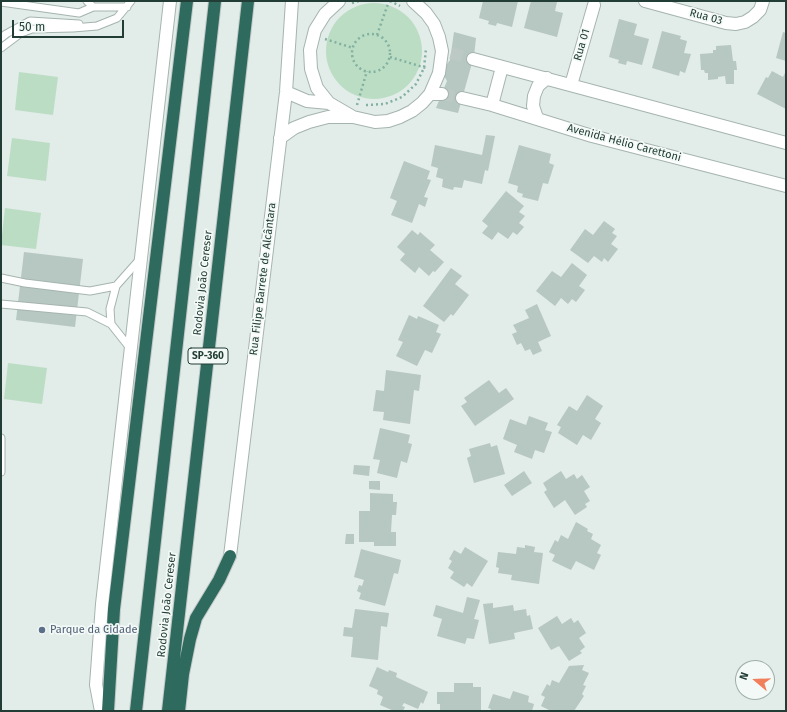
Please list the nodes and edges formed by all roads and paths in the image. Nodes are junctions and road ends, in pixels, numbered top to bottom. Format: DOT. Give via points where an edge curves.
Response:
graph roads {
  1 [pos="87,1"];
  2 [pos="170,1"];
  3 [pos="187,1"];
  4 [pos="215,1"];
  5 [pos="248,1"];
  6 [pos="292,1"];
  7 [pos="359,1"];
  8 [pos="390,1"];
  9 [pos="645,1"];
  10 [pos="763,1"];
  11 [pos="1,2"];
  12 [pos="595,2"];
  13 [pos="343,3"];
  14 [pos="129,4"];
  15 [pos="408,4"];
  16 [pos="92,7"];
  17 [pos="97,26"];
  18 [pos="377,35"];
  19 [pos="1,38"];
  20 [pos="321,38"];
  21 [pos="426,46"];
  22 [pos="1,48"];
  23 [pos="353,48"];
  24 [pos="390,57"];
  25 [pos="473,59"];
  26 [pos="502,67"];
  27 [pos="424,68"];
  28 [pos="367,71"];
  29 [pos="440,73"];
  30 [pos="547,78"];
  31 [pos="571,85"];
  32 [pos="286,92"];
  33 [pos="430,94"];
  34 [pos="442,94"];
  35 [pos="462,98"];
  36 [pos="354,101"];
  37 [pos="329,103"];
  38 [pos="358,103"];
  39 [pos="492,105"];
  40 [pos="353,117"];
  41 [pos="537,118"];
  42 [pos="280,138"];
  43 [pos="786,143"];
  44 [pos="786,186"];
  45 [pos="141,257"];
  46 [pos="1,278"];
  47 [pos="116,286"];
  48 [pos="1,304"];
  49 [pos="111,324"];
  50 [pos="130,348"];
  51 [pos="1,438"];
  52 [pos="1,472"];
  53 [pos="230,556"];
  54 [pos="101,711"];
  55 [pos="108,711"];
  56 [pos="136,711"];
  57 [pos="168,711"];
  58 [pos="179,711"];
  1 -- 16 [label="lane"];
  2 -- 45 [label="street"];
  3 -- 55 [label="highway" via="114,609"];
  4 -- 56 [label="highway, Rodovia João Cereser / SP-360"];
  5 -- 57 [label="highway, Rodovia João Cereser / SP-360"];
  6 -- 32 [label="street, Rua Filipe Barrete de Alcântara"];
  7 -- 13 [label="path"];
  8 -- 15 [label="path"];
  8 -- 18 [label="path"];
  9 -- 10 [label="street, Rua 03" via="736,24 745,22 757,14"];
  11 -- 16 [label="lane" via="79,13"];
  12 -- 31 [label="street, Rua 01"];
  13 -- 37 [label="street" via="325,14 314,30 310,50 311,69 317,88"];
  14 -- 16 [label="lane"];
  14 -- 17 [label="lane" via="117,18"];
  15 -- 29 [label="street" via="426,13 434,24 446,52"];
  17 -- 19 [label="lane" via="30,21"];
  17 -- 22 [label="lane" via="32,29 21,33"];
  18 -- 23 [label="path" via="365,35"];
  18 -- 24 [label="path" via="389,46"];
  20 -- 23 [label="path"];
  21 -- 27 [label="path"];
  23 -- 28 [label="path" via="357,65"];
  24 -- 27 [label="path"];
  24 -- 28 [label="path" via="384,67 373,72"];
  25 -- 26 [label="street"];
  26 -- 30 [label="street"];
  26 -- 39 [label="street"];
  27 -- 29 [label="path"];
  27 -- 38 [label="path" via="416,84 402,97 385,104"];
  28 -- 38 [label="path"];
  29 -- 33 [label="street"];
  30 -- 31 [label="street"];
  30 -- 41 [label="street" via="538,86 534,96 533,106"];
  31 -- 43 [label="street"];
  32 -- 37 [label="street" via="306,101"];
  32 -- 42 [label="street, Rua Filipe Barrete de Alcântara"];
  33 -- 34 [label="street"];
  33 -- 40 [label="street" via="412,111 388,121 375,122"];
  35 -- 39 [label="street, Avenida Hélio Carettoni"];
  36 -- 38 [label="path"];
  37 -- 40 [label="street"];
  38 -- 40 [label="path"];
  39 -- 41 [label="street, Avenida Hélio Carettoni"];
  40 -- 42 [label="street" via="328,117 309,122"];
  41 -- 44 [label="street, Avenida Hélio Carettoni" via="592,136"];
  42 -- 53 [label="street, Rua Filipe Barrete de Alcântara"];
  45 -- 47 [label="lane"];
  45 -- 50 [label="street"];
  46 -- 47 [label="lane" via="90,290"];
  47 -- 49 [label="lane" via="110,309"];
  48 -- 49 [label="lane" via="87,312"];
  49 -- 50 [label="lane"];
  50 -- 54 [label="street" via="102,604 96,685"];
  51 -- 52 [label="lane"];
  53 -- 58 [label="highway" via="196,618 183,674"];
}
